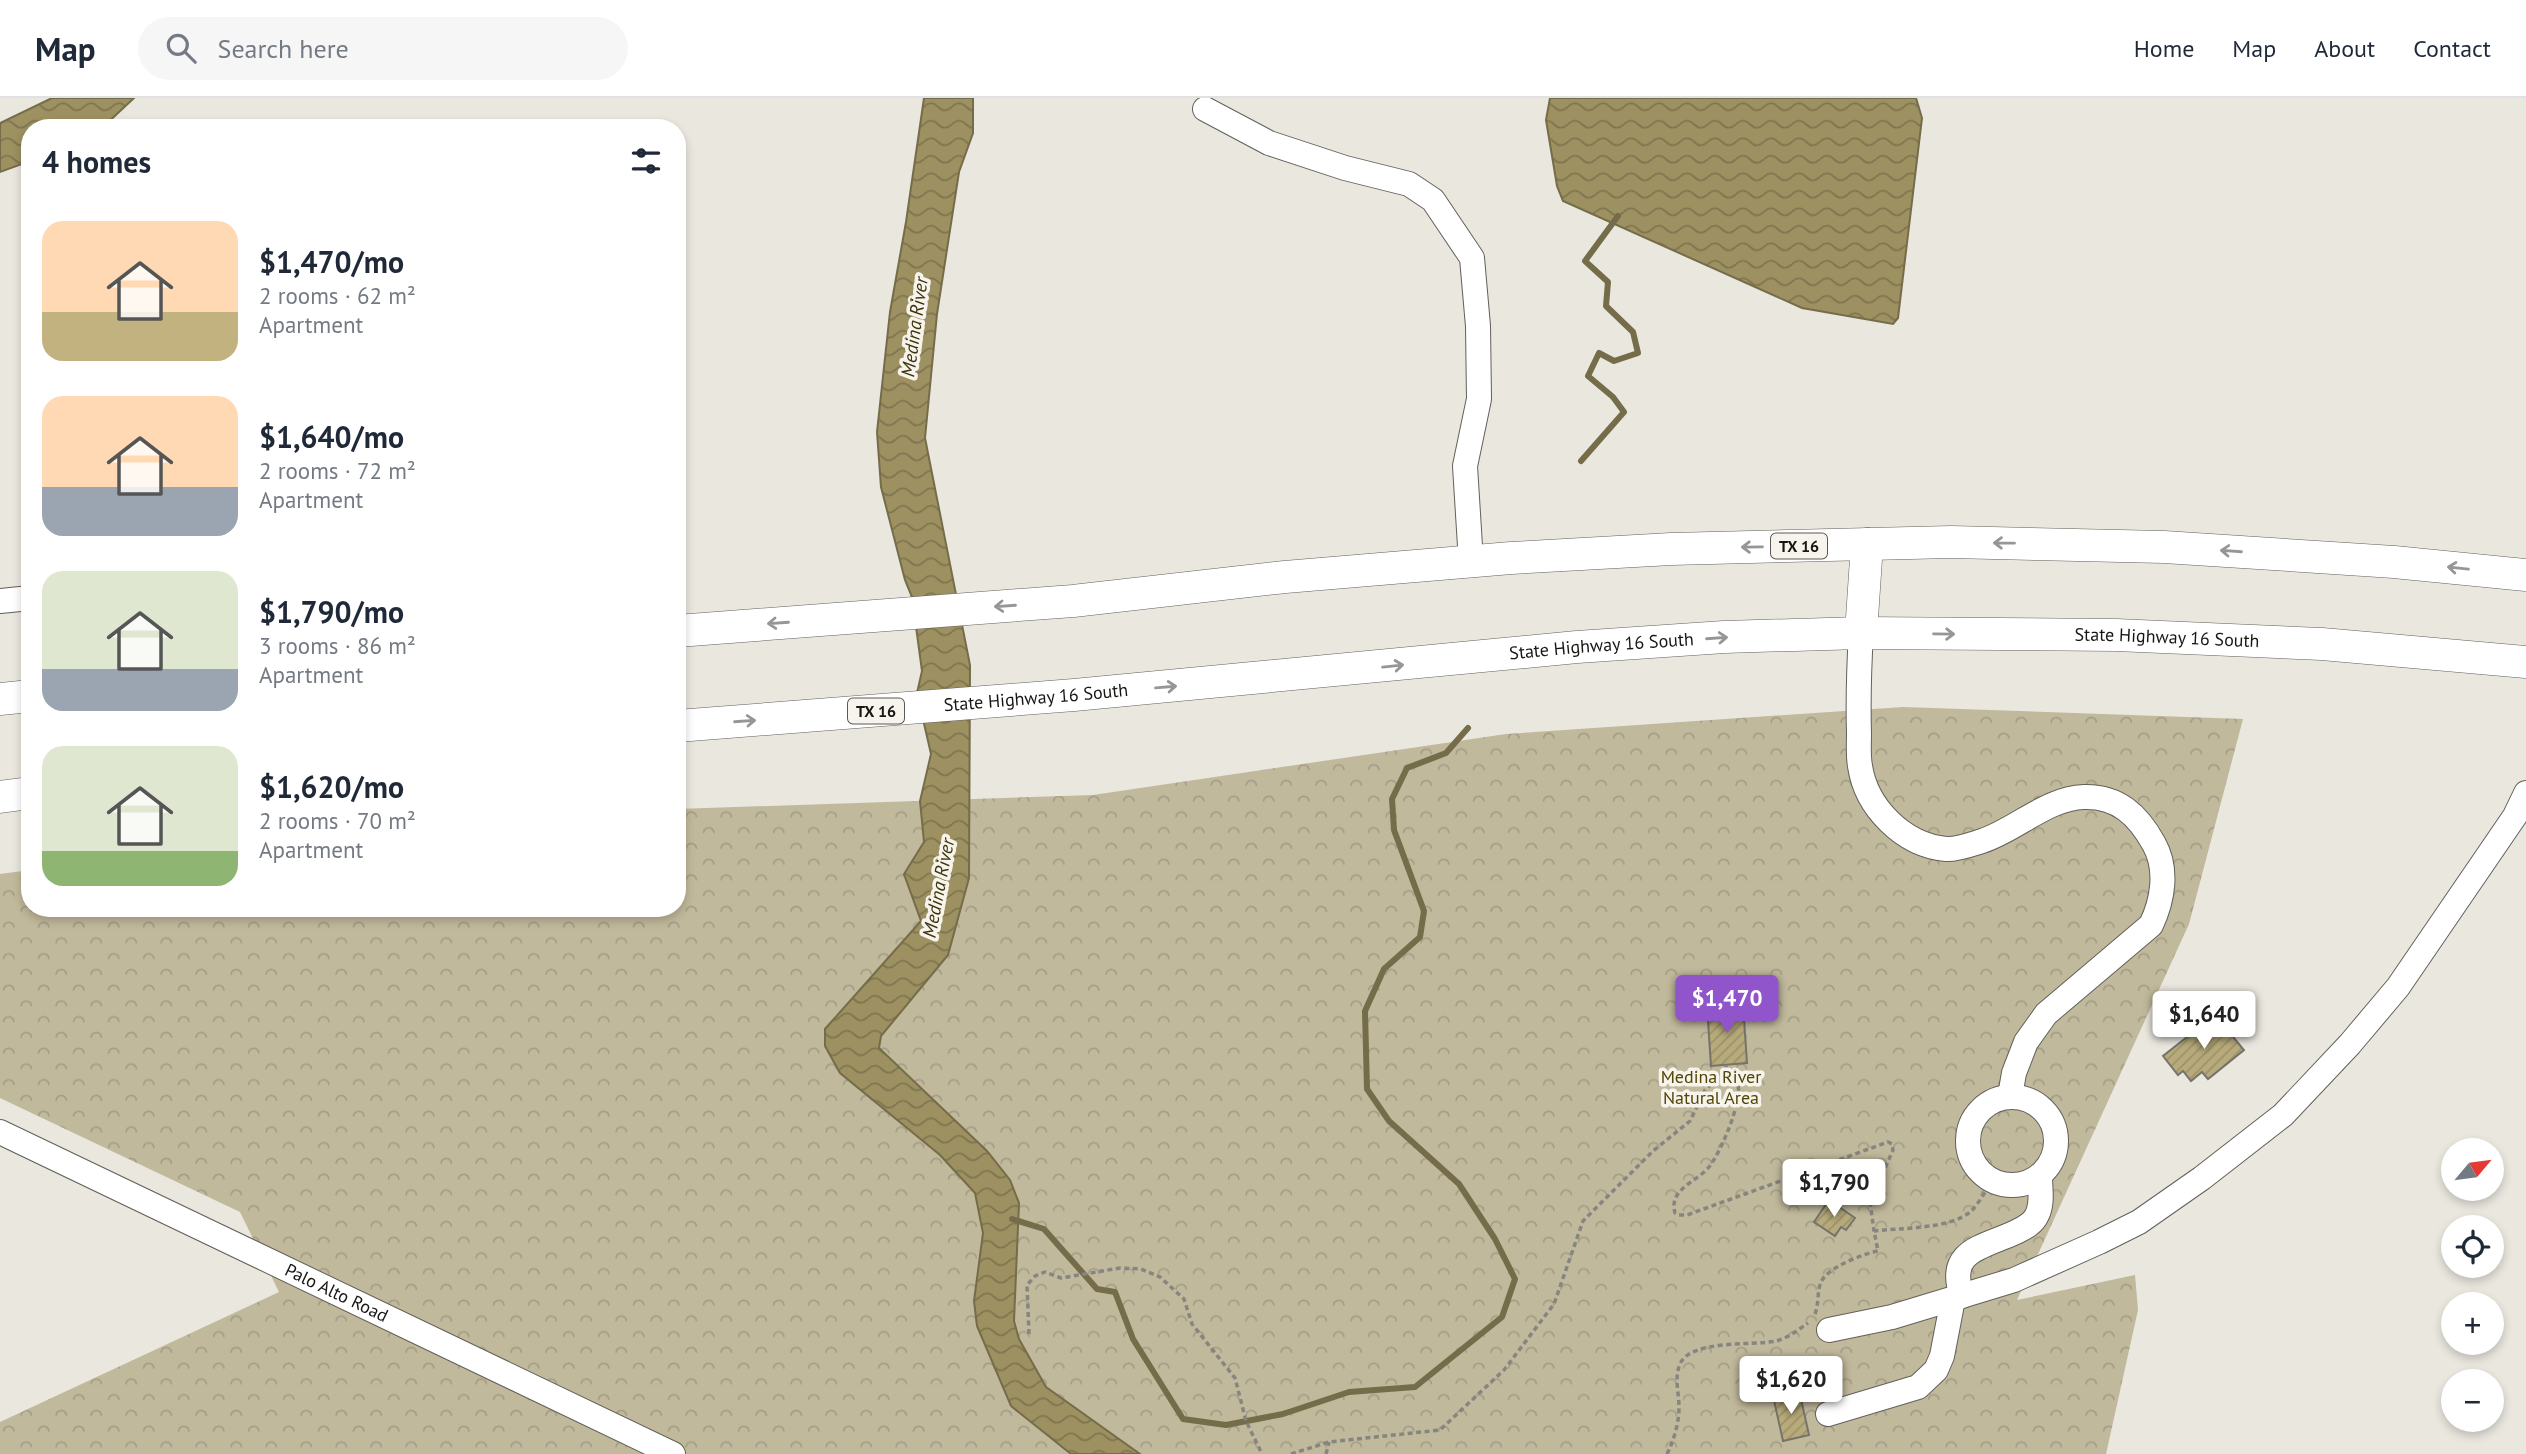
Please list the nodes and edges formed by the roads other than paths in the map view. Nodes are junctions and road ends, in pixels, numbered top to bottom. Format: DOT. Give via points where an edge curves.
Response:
graph roads {
  1 [pos="1205,109"];
  2 [pos="1867,544"];
  3 [pos="1471,562"];
  4 [pos="2526,575"];
  5 [pos="21,599"];
  6 [pos="0,601"];
  7 [pos="686,630"];
  8 [pos="1861,633"];
  9 [pos="2526,662"];
  10 [pos="21,697"];
  11 [pos="0,699"];
  12 [pos="686,725"];
  13 [pos="2526,793"];
  14 [pos="21,794"];
  15 [pos="0,797"];
  16 [pos="2010,1096"];
  17 [pos="0,1132"];
  18 [pos="2040,1176"];
  19 [pos="1957,1298"];
  20 [pos="1829,1330"];
  21 [pos="1828,1414"];
  22 [pos="674,1454"];
  1 -- 3 [label="street" via="1269,143 1409,184 1433,200 1472,258 1479,399 1465,466"];
  2 -- 3 [label="main road, TX 16, one-way" via="1671,549"];
  4 -- 2 [label="main road, TX 16, one-way" via="2164,547"];
  2 -- 8 [label="main road"];
  3 -- 7 [label="main road, TX 16, one-way" via="1285,576 1073,601"];
  5 -- 6 [label="street"];
  8 -- 9 [label="main road, State Highway 16 South / TX 16, one-way" via="2281,642"];
  12 -- 8 [label="main road, State Highway 16 South / TX 16, one-way" via="1074,695 1577,647"];
  8 -- 16 [label="street" via="1857,683 1860,767 1873,801 1892,825 1917,841 1947,849 1983,841 2056,803 2082,797 2108,799 2129,810 2157,849 2163,876 2160,906 2151,925 2046,1014 2026,1042"];
  10 -- 11 [label="main road"];
  13 -- 19 [label="street" via="2398,987 2283,1115 2139,1222 2014,1280"];
  14 -- 15 [label="main road"];
  16 -- 18 [label="street" via="2026,1098 2051,1118 2056,1149"];
  16 -- 18 [label="street" via="1994,1100 1971,1123 1971,1156 1992,1181 2025,1184"];
  17 -- 22 [label="street, Palo Alto Road"];
  18 -- 19 [label="street" via="2037,1215 2028,1226 1966,1255 1958,1266"];
  19 -- 20 [label="street"];
  19 -- 21 [label="street" via="1942,1356 1936,1370 1919,1387"];
}
